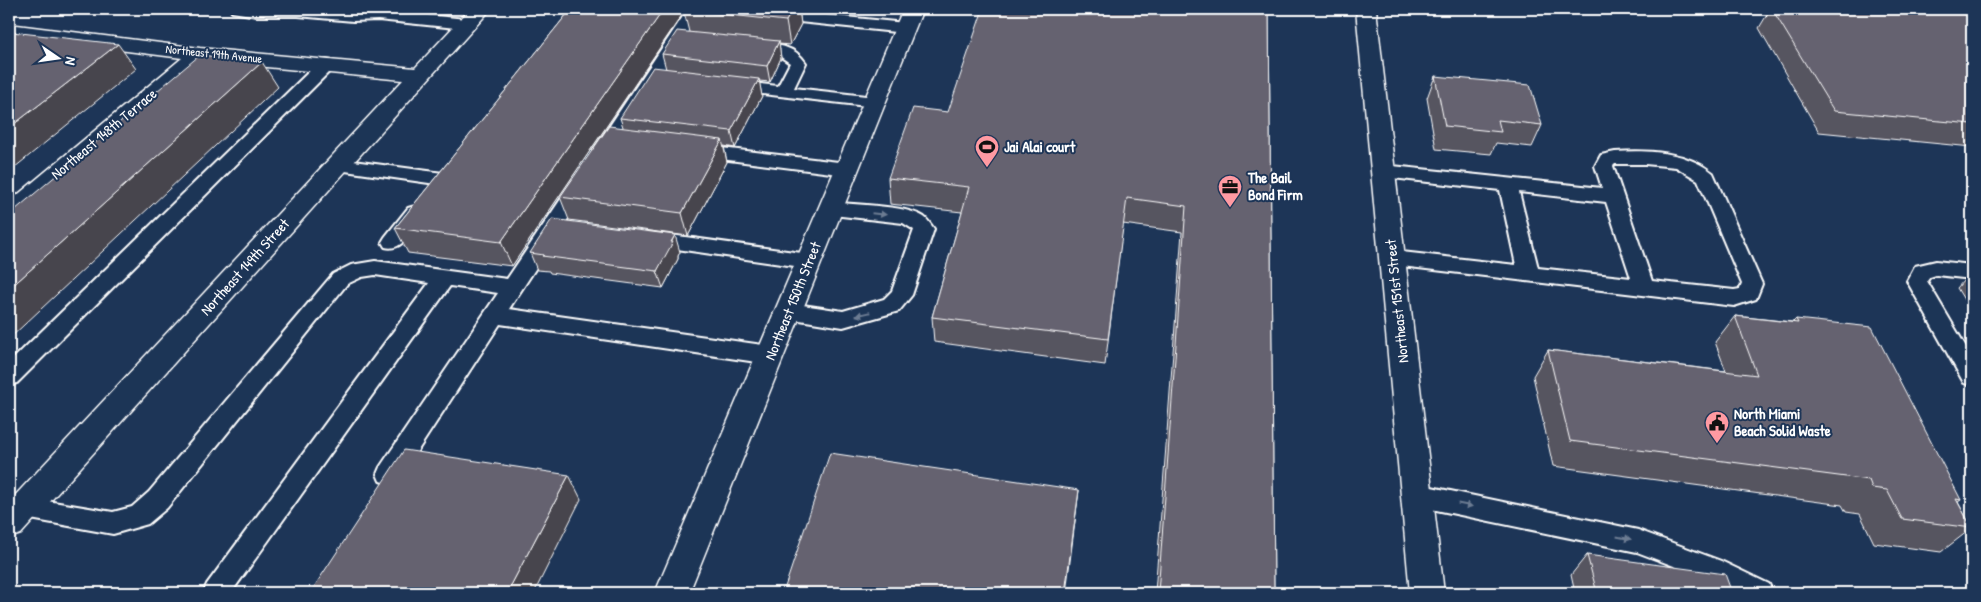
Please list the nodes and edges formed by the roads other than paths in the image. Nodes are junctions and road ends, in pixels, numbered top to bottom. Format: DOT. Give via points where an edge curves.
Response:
graph roads {
  1 [pos="238,9"];
  2 [pos="696,9"];
  3 [pos="723,9"];
  4 [pos="1366,9"];
  5 [pos="299,10"];
  6 [pos="381,12"];
  7 [pos="473,16"];
  8 [pos="909,18"];
  9 [pos="11,32"];
  10 [pos="740,47"];
  11 [pos="200,54"];
  12 [pos="326,65"];
  13 [pos="420,75"];
  14 [pos="717,84"];
  15 [pos="783,92"];
  16 [pos="875,102"];
  17 [pos="679,149"];
  18 [pos="455,163"];
  19 [pos="338,165"];
  20 [pos="847,169"];
  21 [pos="1383,171"];
  22 [pos="1508,185"];
  23 [pos="433,190"];
  24 [pos="1614,196"];
  25 [pos="831,209"];
  26 [pos="9,215"];
  27 [pos="632,237"];
  28 [pos="392,242"];
  29 [pos="1393,258"];
  30 [pos="809,261"];
  31 [pos="1972,272"];
  32 [pos="1529,275"];
  33 [pos="444,278"];
  34 [pos="512,287"];
  35 [pos="1644,287"];
  36 [pos="789,311"];
  37 [pos="494,316"];
  38 [pos="770,355"];
  39 [pos="9,377"];
  40 [pos="1972,377"];
  41 [pos="380,487"];
  42 [pos="1417,495"];
  43 [pos="16,516"];
  44 [pos="216,593"];
  45 [pos="672,593"];
  46 [pos="1427,593"];
  47 [pos="1760,593"];
  1 -- 5 [label="lane"];
  2 -- 34 [label="lane" via="684,41 619,142 562,227"];
  3 -- 8 [label="lane"];
  4 -- 21 [label="street, Northeast 151st Street"];
  5 -- 6 [label="lane" via="353,16"];
  6 -- 7 [label="lane"];
  7 -- 13 [label="street, Northeast 149th Street"];
  8 -- 16 [label="street, Northeast 150th Street"];
  9 -- 11 [label="street, Northeast 19th Avenue"];
  10 -- 15 [label="lane" via="786,51 795,56 798,62"];
  11 -- 12 [label="street, Northeast 19th Avenue"];
  11 -- 26 [label="street, Northeast 148th Terrace"];
  12 -- 13 [label="street, Northeast 19th Avenue"];
  12 -- 39 [label="lane"];
  13 -- 19 [label="street, Northeast 149th Street"];
  14 -- 15 [label="lane"];
  15 -- 16 [label="lane"];
  16 -- 20 [label="street, Northeast 150th Street"];
  17 -- 20 [label="lane"];
  18 -- 23 [label="lane"];
  19 -- 23 [label="lane"];
  19 -- 43 [label="street, Northeast 149th Street"];
  20 -- 25 [label="street, Northeast 150th Street"];
  21 -- 22 [label="lane"];
  21 -- 29 [label="street, Northeast 151st Street"];
  22 -- 24 [label="lane"];
  22 -- 32 [label="lane"];
  23 -- 28 [label="lane"];
  24 -- 35 [label="lane"];
  24 -- 35 [label="lane" via="1604,166 1608,159 1620,156 1682,163 1696,168 1706,177 1752,284 1749,294 1734,298"];
  25 -- 30 [label="street, Northeast 150th Street"];
  25 -- 36 [label="lane, one-way" via="907,217 924,229 901,295 891,305 842,319"];
  27 -- 30 [label="lane"];
  29 -- 32 [label="lane"];
  29 -- 42 [label="street, Northeast 151st Street"];
  30 -- 36 [label="street, Northeast 150th Street"];
  31 -- 40 [label="lane" via="1936,268 1922,271 1916,281"];
  32 -- 35 [label="lane"];
  33 -- 34 [label="lane"];
  33 -- 43 [label="lane" via="375,268 358,270 340,279 158,500 139,516 113,523"];
  33 -- 44 [label="lane"];
  34 -- 37 [label="lane"];
  36 -- 38 [label="street, Northeast 150th Street"];
  37 -- 38 [label="lane"];
  37 -- 41 [label="lane"];
  38 -- 45 [label="street, Northeast 150th Street"];
  42 -- 46 [label="street, Northeast 151st Street"];
  42 -- 47 [label="lane, one-way" via="1638,541 1712,569"];
}
